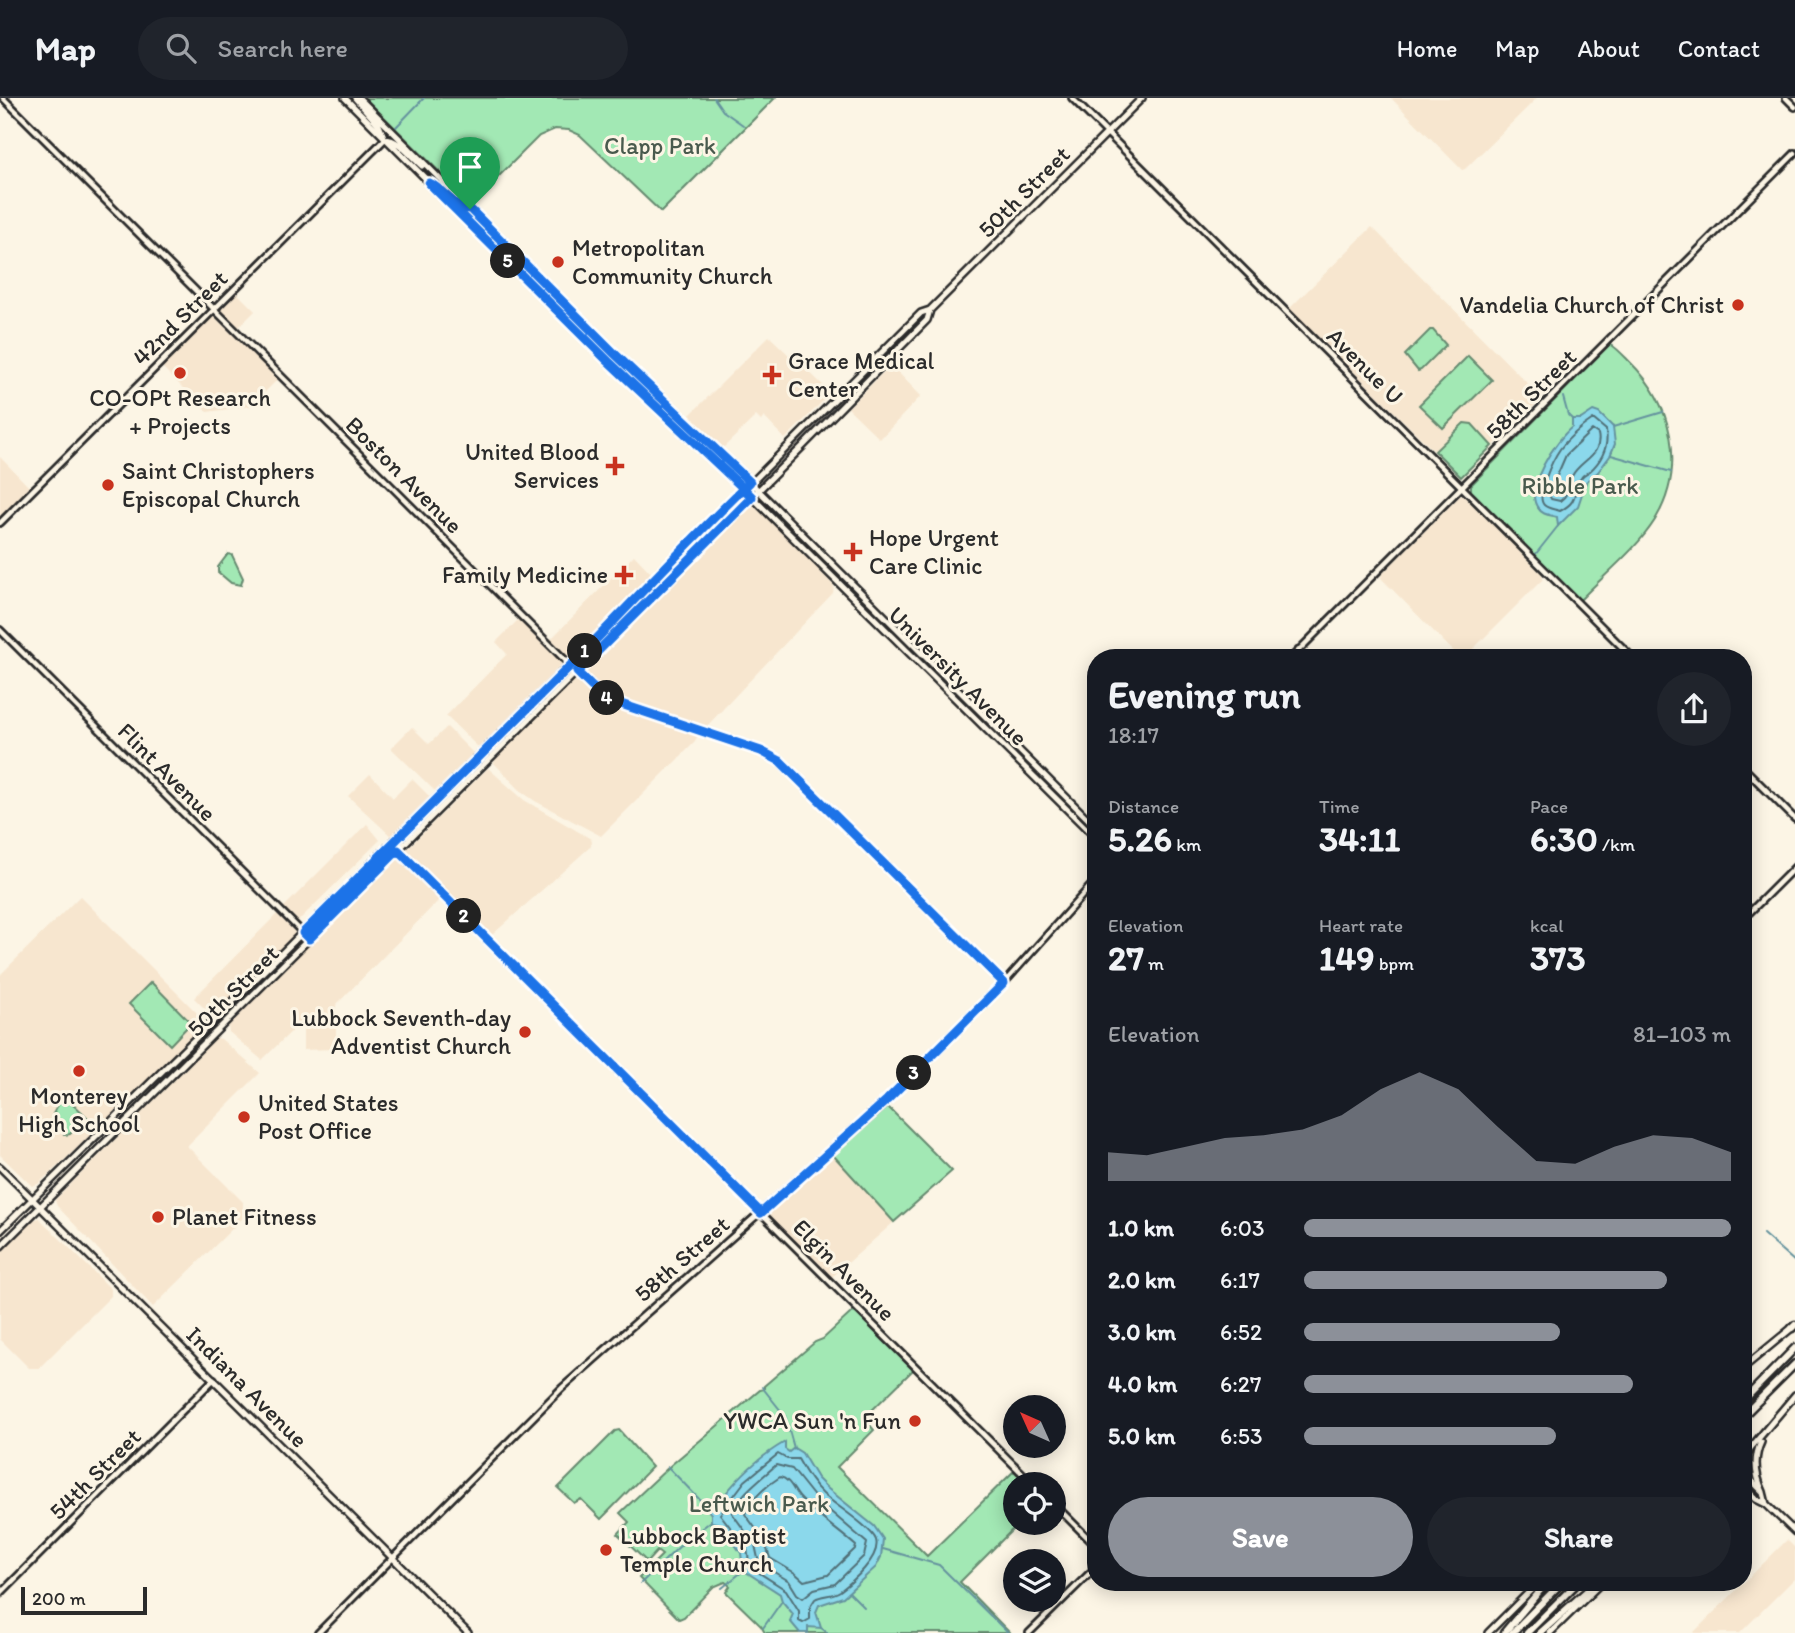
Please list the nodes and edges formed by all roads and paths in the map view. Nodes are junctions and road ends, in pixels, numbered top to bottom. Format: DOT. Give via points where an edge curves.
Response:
graph roads {
  1 [pos="3,98"];
  2 [pos="345,98"];
  3 [pos="357,98"];
  4 [pos="1072,98"];
  5 [pos="1142,98"];
  6 [pos="1786,98"];
  7 [pos="1795,107"];
  8 [pos="1107,133"];
  9 [pos="385,139"];
  10 [pos="1795,153"];
  11 [pos="436,176"];
  12 [pos="429,183"];
  13 [pos="470,209"];
  14 [pos="214,309"];
  15 [pos="930,310"];
  16 [pos="608,361"];
  17 [pos="661,397"];
  18 [pos="696,430"];
  19 [pos="690,437"];
  20 [pos="750,482"];
  21 [pos="1462,487"];
  22 [pos="743,488"];
  23 [pos="759,490"];
  24 [pos="752,497"];
  25 [pos="0,523"];
  26 [pos="0,630"];
  27 [pos="1300,649"];
  28 [pos="1624,649"];
  29 [pos="570,666"];
  30 [pos="577,672"];
  31 [pos="1752,776"];
  32 [pos="1087,818"];
  33 [pos="1795,819"];
  34 [pos="1087,829"];
  35 [pos="391,844"];
  36 [pos="398,850"];
  37 [pos="1795,867"];
  38 [pos="1087,890"];
  39 [pos="1752,910"];
  40 [pos="303,933"];
  41 [pos="309,939"];
  42 [pos="1004,983"];
  43 [pos="0,1167"];
  44 [pos="32,1199"];
  45 [pos="41,1207"];
  46 [pos="761,1213"];
  47 [pos="0,1231"];
  48 [pos="0,1247"];
  49 [pos="1794,1326"];
  50 [pos="1795,1348"];
  51 [pos="1752,1361"];
  52 [pos="1795,1364"];
  53 [pos="214,1379"];
  54 [pos="1752,1392"];
  55 [pos="1795,1395"];
  56 [pos="1752,1407"];
  57 [pos="1766,1430"];
  58 [pos="1752,1448"];
  59 [pos="1021,1472"];
  60 [pos="1752,1481"];
  61 [pos="1763,1492"];
  62 [pos="1752,1495"];
  63 [pos="1766,1504"];
  64 [pos="1066,1516"];
  65 [pos="1795,1532"];
  66 [pos="1087,1537"];
  67 [pos="393,1558"];
  68 [pos="1087,1576"];
  69 [pos="1530,1591"];
  70 [pos="1539,1591"];
  71 [pos="1553,1591"];
  72 [pos="1569,1591"];
  73 [pos="1589,1591"];
  74 [pos="1590,1591"];
  75 [pos="0,1594"];
  76 [pos="318,1633"];
  77 [pos="468,1633"];
  78 [pos="1029,1633"];
  79 [pos="1488,1633"];
  80 [pos="1504,1633"];
  81 [pos="1511,1633"];
  82 [pos="1527,1633"];
  83 [pos="1540,1633"];
  84 [pos="1550,1633"];
  1 -- 14 [label="street, Boston Avenue"];
  2 -- 9 [label="main road, University Avenue"];
  3 -- 9 [label="main road"];
  3 -- 11 [label="main road, University Avenue"];
  4 -- 8 [label="street, Avenue U"];
  5 -- 8 [label="main road, 50th Street"];
  6 -- 7 [label="street"];
  8 -- 15 [label="main road, 50th Street"];
  8 -- 21 [label="street, Avenue U"];
  9 -- 11 [label="main road" via="397,143"];
  9 -- 12 [label="main road, University Avenue"];
  9 -- 14 [label="street, 42nd Street"];
  10 -- 21 [label="street, 58th Street"];
  11 -- 13 [label="main road, University Avenue"];
  12 -- 13 [label="main road" via="462,209"];
  12 -- 16 [label="main road, University Avenue"];
  13 -- 17 [label="main road, University Avenue"];
  14 -- 25 [label="street, 42nd Street"];
  14 -- 29 [label="street, Boston Avenue"];
  15 -- 20 [label="main road, 50th Street" via="921,313"];
  15 -- 23 [label="main road, 50th Street" via="927,320"];
  16 -- 17 [label="main road" via="654,397"];
  16 -- 19 [label="main road, University Avenue"];
  17 -- 18 [label="main road, University Avenue"];
  18 -- 19 [label="main road"];
  18 -- 20 [label="main road, University Avenue"];
  19 -- 22 [label="main road, University Avenue"];
  20 -- 22 [label="main road, 50th Street"];
  20 -- 23 [label="main road, University Avenue"];
  21 -- 27 [label="street, 58th Street"];
  21 -- 28 [label="street, Avenue U"];
  22 -- 24 [label="main road, University Avenue"];
  22 -- 29 [label="main road, 50th Street"];
  23 -- 24 [label="main road, 50th Street"];
  23 -- 32 [label="main road, University Avenue"];
  24 -- 30 [label="main road, 50th Street"];
  24 -- 34 [label="main road, University Avenue"];
  26 -- 40 [label="street, Flint Avenue"];
  29 -- 30 [label="street, Boston Avenue"];
  29 -- 35 [label="main road, 50th Street"];
  30 -- 36 [label="main road, 50th Street"];
  30 -- 42 [label="street, Boston Avenue" via="615,702 780,761"];
  31 -- 33 [label="street"];
  35 -- 36 [label="street, Elgin Avenue"];
  35 -- 40 [label="main road, 50th Street"];
  36 -- 41 [label="main road, 50th Street"];
  36 -- 46 [label="street, Elgin Avenue"];
  37 -- 39 [label="street"];
  38 -- 42 [label="street, 58th Street"];
  40 -- 41 [label="street, Flint Avenue"];
  40 -- 44 [label="main road, 50th Street"];
  41 -- 45 [label="main road, 50th Street"];
  42 -- 46 [label="street, 58th Street" via="887,1100"];
  43 -- 44 [label="main road, Indiana Avenue"];
  44 -- 45 [label="main road, Indiana Avenue"];
  44 -- 47 [label="main road, 50th Street"];
  45 -- 48 [label="main road, 50th Street"];
  45 -- 53 [label="main road, Indiana Avenue"];
  46 -- 59 [label="street, Elgin Avenue"];
  46 -- 67 [label="street, 58th Street" via="562,1388"];
  49 -- 51 [label="main road"];
  50 -- 54 [label="highway"];
  52 -- 56 [label="highway"];
  53 -- 67 [label="main road, Indiana Avenue"];
  53 -- 75 [label="street, 54th Street"];
  55 -- 57 [label="main road"];
  57 -- 58 [label="main road"];
  57 -- 61 [label="main road" via="1755,1459"];
  60 -- 61 [label="main road"];
  61 -- 63 [label="main road"];
  62 -- 63 [label="main road"];
  63 -- 65 [label="main road"];
  64 -- 66 [label="street"];
  67 -- 76 [label="street, 58th Street"];
  67 -- 77 [label="main road, Indiana Avenue"];
  68 -- 78 [label="street"];
  69 -- 79 [label="main road"];
  70 -- 80 [label="highway"];
  71 -- 81 [label="highway"];
  72 -- 82 [label="highway"];
  73 -- 83 [label="highway"];
  74 -- 84 [label="main road"];
}
